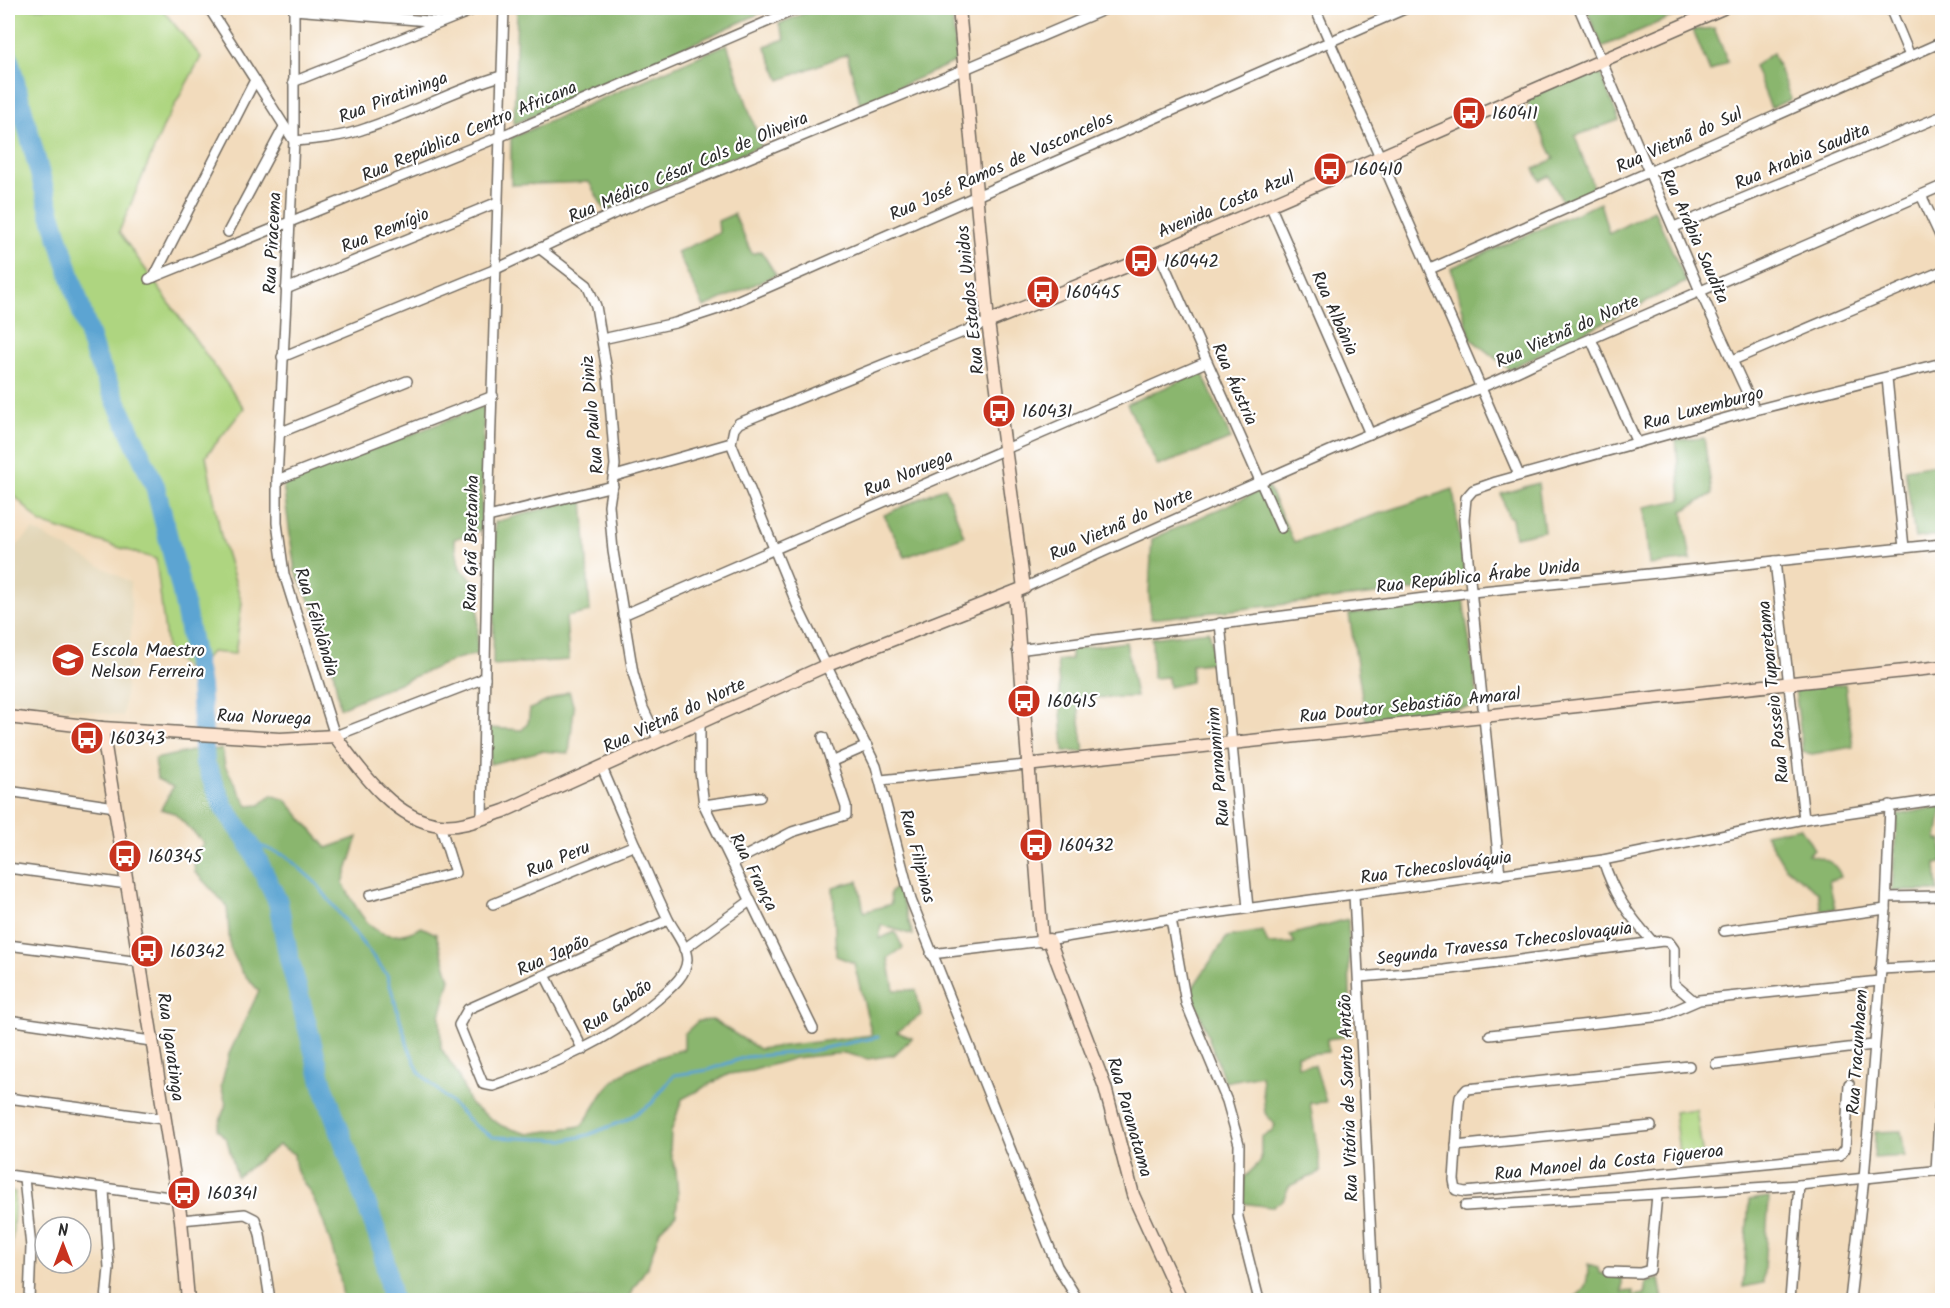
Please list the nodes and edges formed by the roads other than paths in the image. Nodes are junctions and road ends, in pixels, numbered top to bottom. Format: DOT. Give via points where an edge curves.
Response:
graph roads {
  1 [pos="209,8"];
  2 [pos="478,8"];
  3 [pos="504,8"];
  4 [pos="799,8"];
  5 [pos="959,8"];
  6 [pos="1108,8"];
  7 [pos="1315,8"];
  8 [pos="1407,8"];
  9 [pos="1579,8"];
  10 [pos="1723,8"];
  11 [pos="1890,8"];
  12 [pos="294,9"];
  13 [pos="444,22"];
  14 [pos="1330,41"];
  15 [pos="1942,42"];
  16 [pos="1910,56"];
  17 [pos="1602,61"];
  18 [pos="965,69"];
  19 [pos="501,76"];
  20 [pos="255,80"];
  21 [pos="293,82"];
  22 [pos="1942,116"];
  23 [pos="284,127"];
  24 [pos="499,137"];
  25 [pos="294,141"];
  26 [pos="1379,157"];
  27 [pos="1649,172"];
  28 [pos="1942,186"];
  29 [pos="977,194"];
  30 [pos="1921,195"];
  31 [pos="498,202"];
  32 [pos="1270,205"];
  33 [pos="291,222"];
  34 [pos="1674,227"];
  35 [pos="228,232"];
  36 [pos="1942,240"];
  37 [pos="539,248"];
  38 [pos="1158,253"];
  39 [pos="496,269"];
  40 [pos="1430,269"];
  41 [pos="1942,271"];
  42 [pos="286,289"];
  43 [pos="1700,291"];
  44 [pos="988,322"];
  45 [pos="602,339"];
  46 [pos="1591,339"];
  47 [pos="282,357"];
  48 [pos="1733,360"];
  49 [pos="1206,362"];
  50 [pos="1942,363"];
  51 [pos="1887,378"];
  52 [pos="407,381"];
  53 [pos="1483,389"];
  54 [pos="493,396"];
  55 [pos="1755,410"];
  56 [pos="279,433"];
  57 [pos="1371,434"];
  58 [pos="731,443"];
  59 [pos="1636,443"];
  60 [pos="1005,450"];
  61 [pos="1519,475"];
  62 [pos="277,480"];
  63 [pos="614,481"];
  64 [pos="1261,482"];
  65 [pos="488,517"];
  66 [pos="1281,528"];
  67 [pos="1942,544"];
  68 [pos="1904,548"];
  69 [pos="772,549"];
  70 [pos="1775,561"];
  71 [pos="1019,590"];
  72 [pos="1472,592"];
  73 [pos="623,615"];
  74 [pos="1220,623"];
  75 [pos="1017,650"];
  76 [pos="825,666"];
  77 [pos="1942,667"];
  78 [pos="485,678"];
  79 [pos="1789,684"];
  80 [pos="1485,714"];
  81 [pos="8,717"];
  82 [pos="700,722"];
  83 [pos="102,728"];
  84 [pos="335,736"];
  85 [pos="823,737"];
  86 [pos="659,741"];
  87 [pos="1232,743"];
  88 [pos="867,746"];
  89 [pos="833,761"];
  90 [pos="1026,765"];
  91 [pos="602,768"];
  92 [pos="881,780"];
  93 [pos="8,791"];
  94 [pos="760,797"];
  95 [pos="1942,799"];
  96 [pos="704,805"];
  97 [pos="1890,806"];
  98 [pos="116,807"];
  99 [pos="482,818"];
  100 [pos="1804,819"];
  101 [pos="440,825"];
  102 [pos="635,845"];
  103 [pos="1603,860"];
  104 [pos="732,863"];
  105 [pos="8,868"];
  106 [pos="1500,875"];
  107 [pos="127,884"];
  108 [pos="1354,894"];
  109 [pos="370,895"];
  110 [pos="1942,896"];
  111 [pos="1887,897"];
  112 [pos="750,901"];
  113 [pos="493,904"];
  114 [pos="1248,908"];
  115 [pos="1886,909"];
  116 [pos="1171,919"];
  117 [pos="668,920"];
  118 [pos="1724,931"];
  119 [pos="1046,941"];
  120 [pos="1652,941"];
  121 [pos="8,945"];
  122 [pos="684,949"];
  123 [pos="931,954"];
  124 [pos="141,962"];
  125 [pos="1942,966"];
  126 [pos="1880,969"];
  127 [pos="546,977"];
  128 [pos="1360,977"];
  129 [pos="1879,981"];
  130 [pos="1694,1001"];
  131 [pos="8,1020"];
  132 [pos="459,1025"];
  133 [pos="813,1029"];
  134 [pos="1490,1035"];
  135 [pos="151,1041"];
  136 [pos="1873,1045"];
  137 [pos="583,1050"];
  138 [pos="1716,1064"];
  139 [pos="1689,1066"];
  140 [pos="1941,1083"];
  141 [pos="1849,1084"];
  142 [pos="8,1098"];
  143 [pos="163,1119"];
  144 [pos="1847,1124"];
  145 [pos="1651,1126"];
  146 [pos="1868,1126"];
  147 [pos="1456,1146"];
  148 [pos="1939,1171"];
  149 [pos="8,1175"];
  150 [pos="24,1178"];
  151 [pos="1864,1178"];
  152 [pos="1799,1185"];
  153 [pos="104,1190"];
  154 [pos="1657,1195"];
  155 [pos="177,1198"];
  156 [pos="1465,1206"];
  157 [pos="181,1220"];
  158 [pos="1608,1272"];
  159 [pos="30,1300"];
  160 [pos="106,1300"];
  161 [pos="188,1300"];
  162 [pos="270,1300"];
  163 [pos="1078,1300"];
  164 [pos="1181,1300"];
  165 [pos="1259,1300"];
  166 [pos="1374,1300"];
  167 [pos="1790,1300"];
  168 [pos="1850,1300"];
  1 -- 20 [label="street"];
  2 -- 13 [label="street"];
  3 -- 19 [label="street, Rua Grã Bretanha"];
  4 -- 24 [label="street, Rua República Centro Africana"];
  5 -- 18 [label="street, Rua Estados Unidos"];
  6 -- 18 [label="street, Rua Médico César Cals de Oliveira"];
  7 -- 14 [label="street"];
  8 -- 14 [label="street, Rua José Ramos de Vasconcelos"];
  9 -- 17 [label="street, Rua Arábia Saudita"];
  10 -- 17 [label="street, Avenida Costa Azul"];
  11 -- 16 [label="street"];
  12 -- 13 [label="street"];
  12 -- 21 [label="street, Rua Piracema"];
  13 -- 21 [label="street"];
  14 -- 26 [label="street"];
  14 -- 29 [label="street, Rua José Ramos de Vasconcelos"];
  15 -- 16 [label="street, Rua Vietnã do Sul"];
  16 -- 27 [label="street, Rua Vietnã do Sul"];
  17 -- 26 [label="street, Avenida Costa Azul"];
  17 -- 27 [label="street, Rua Arábia Saudita"];
  18 -- 29 [label="street, Rua Estados Unidos"];
  18 -- 37 [label="street, Rua Médico César Cals de Oliveira"];
  19 -- 24 [label="street, Rua Grã Bretanha"];
  19 -- 25 [label="street, Rua Piratininga" via="366,129"];
  20 -- 23 [label="street"];
  20 -- 33 [label="street, Rua República Centro Africana" via="152,278"];
  21 -- 25 [label="street, Rua Piracema"];
  22 -- 34 [label="street, Rua Arabia Saudita"];
  23 -- 25 [label="street"];
  23 -- 35 [label="street"];
  24 -- 31 [label="street, Rua Grã Bretanha"];
  24 -- 33 [label="street, Rua República Centro Africana"];
  25 -- 33 [label="street, Rua Piracema"];
  26 -- 32 [label="street, Avenida Costa Azul"];
  26 -- 40 [label="street"];
  27 -- 34 [label="street, Rua Arábia Saudita"];
  27 -- 40 [label="street, Rua Vietnã do Sul"];
  28 -- 30 [label="street, Rua Vietnã do Norte"];
  29 -- 44 [label="street, Rua Estados Unidos"];
  29 -- 45 [label="street, Rua José Ramos de Vasconcelos" via="718,309"];
  30 -- 36 [label="street"];
  30 -- 43 [label="street, Rua Vietnã do Norte"];
  31 -- 39 [label="street, Rua Grã Bretanha"];
  31 -- 42 [label="street, Rua Remígio"];
  32 -- 38 [label="street, Avenida Costa Azul"];
  32 -- 57 [label="street, Rua Albânia"];
  33 -- 42 [label="street, Rua Piracema"];
  34 -- 43 [label="street, Rua Arábia Saudita"];
  37 -- 39 [label="street, Rua Médico César Cals de Oliveira"];
  37 -- 45 [label="street, Rua Paulo Diniz" via="587,285 596,306"];
  38 -- 44 [label="street, Avenida Costa Azul"];
  38 -- 49 [label="street, Rua Áustria"];
  39 -- 47 [label="street, Rua Médico César Cals de Oliveira"];
  39 -- 54 [label="street, Rua Grã Bretanha"];
  40 -- 53 [label="street"];
  41 -- 48 [label="street"];
  42 -- 47 [label="street, Rua Piracema"];
  43 -- 46 [label="street, Rua Vietnã do Norte"];
  43 -- 48 [label="street, Rua Arábia Saudita"];
  44 -- 58 [label="street, Avenida Costa Azul" via="739,423"];
  44 -- 60 [label="street, Rua Estados Unidos"];
  45 -- 63 [label="street, Rua Paulo Diniz"];
  46 -- 53 [label="street, Rua Vietnã do Norte"];
  46 -- 59 [label="street"];
  47 -- 56 [label="street, Rua Piracema"];
  48 -- 55 [label="street, Rua Arábia Saudita"];
  49 -- 60 [label="street, Rua Noruega"];
  49 -- 64 [label="street, Rua Áustria"];
  50 -- 51 [label="street, Rua Luxemburgo"];
  51 -- 55 [label="street, Rua Luxemburgo"];
  51 -- 68 [label="street"];
  52 -- 56 [label="street"];
  53 -- 57 [label="street, Rua Vietnã do Norte"];
  53 -- 61 [label="street"];
  54 -- 62 [label="street"];
  54 -- 65 [label="street, Rua Grã Bretanha"];
  55 -- 59 [label="street, Rua Luxemburgo"];
  56 -- 62 [label="street, Rua Piracema"];
  57 -- 64 [label="street, Rua Vietnã do Norte"];
  58 -- 63 [label="street"];
  58 -- 69 [label="street, Rua Filipinas"];
  59 -- 61 [label="street, Rua Luxemburgo"];
  60 -- 69 [label="street, Rua Noruega"];
  60 -- 71 [label="street, Rua Estados Unidos"];
  61 -- 72 [label="street, Rua Luxemburgo" via="1473,490 1466,498"];
  62 -- 84 [label="street, Rua Félixlândia" via="277,522 284,574"];
  63 -- 65 [label="street"];
  63 -- 73 [label="street, Rua Paulo Diniz" via="609,495 610,521"];
  64 -- 66 [label="street, Rua Áustria"];
  64 -- 71 [label="street, Rua Vietnã do Norte"];
  65 -- 78 [label="street, Rua Grã Bretanha"];
  67 -- 68 [label="street, Rua República Árabe Unida"];
  68 -- 70 [label="street, Rua República Árabe Unida"];
  69 -- 73 [label="street, Rua Noruega"];
  69 -- 76 [label="street, Rua Filipinas"];
  70 -- 72 [label="street, Rua República Árabe Unida"];
  70 -- 79 [label="street, Rua Passeio Tuparetama"];
  71 -- 75 [label="street, Rua Paranatama"];
  71 -- 76 [label="street, Rua Vietnã do Norte"];
  72 -- 74 [label="street, Rua República Árabe Unida"];
  72 -- 80 [label="street"];
  73 -- 86 [label="street, Rua Paulo Diniz" via="643,708"];
  74 -- 75 [label="street, Rua República Árabe Unida"];
  74 -- 87 [label="street, Rua Parnamirim"];
  75 -- 90 [label="street, Rua Paranatama"];
  76 -- 82 [label="street, Rua Vietnã do Norte"];
  76 -- 88 [label="street, Rua Filipinas"];
  77 -- 79 [label="street, Rua Doutor Sebastião Amaral"];
  78 -- 84 [label="street, Rua Noruega"];
  78 -- 99 [label="street, Rua Grã Bretanha"];
  79 -- 80 [label="street, Rua Doutor Sebastião Amaral"];
  79 -- 100 [label="street, Rua Passeio Tuparetama"];
  80 -- 87 [label="street, Rua Doutor Sebastião Amaral"];
  80 -- 106 [label="street"];
  81 -- 83 [label="street, Rua Noruega"];
  82 -- 86 [label="street, Rua Vietnã do Norte"];
  82 -- 96 [label="street, Rua França"];
  83 -- 84 [label="street, Rua Noruega" via="279,739"];
  83 -- 98 [label="street, Rua Igaratinga"];
  84 -- 101 [label="street" via="381,794 415,816"];
  85 -- 89 [label="street"];
  86 -- 91 [label="street, Rua Vietnã do Norte"];
  87 -- 90 [label="street, Rua Doutor Sebastião Amaral"];
  87 -- 114 [label="street, Rua Parnamirim"];
  88 -- 89 [label="street"];
  88 -- 92 [label="street, Rua Filipinas"];
  89 -- 104 [label="street" via="846,815 792,832"];
  90 -- 92 [label="street, Rua Doutor Sebastião Amaral"];
  90 -- 119 [label="street, Rua Paranatama"];
  91 -- 99 [label="street, Rua Vietnã do Norte"];
  91 -- 102 [label="street"];
  92 -- 123 [label="street, Rua Filipinas" via="911,900"];
  93 -- 98 [label="street"];
  94 -- 96 [label="street"];
  95 -- 97 [label="street, Rua Tchecoslováquia"];
  96 -- 104 [label="street, Rua França"];
  97 -- 100 [label="street, Rua Tchecoslováquia"];
  97 -- 111 [label="street, Rua Tracunhaem"];
  98 -- 107 [label="street, Rua Igaratinga"];
  99 -- 101 [label="street, Rua Vietnã do Norte"];
  100 -- 103 [label="street, Rua Tchecoslováquia"];
  101 -- 109 [label="street" via="455,873"];
  102 -- 113 [label="street, Rua Peru"];
  102 -- 117 [label="street"];
  103 -- 106 [label="street, Rua Tchecoslováquia"];
  103 -- 120 [label="street" via="1620,903"];
  104 -- 112 [label="street, Rua França"];
  105 -- 107 [label="street"];
  106 -- 108 [label="street, Rua Tchecoslováquia"];
  107 -- 124 [label="street, Rua Igaratinga"];
  108 -- 114 [label="street, Rua Tchecoslováquia"];
  108 -- 128 [label="street, Rua Vitória de Santo Antão"];
  110 -- 111 [label="street"];
  111 -- 115 [label="street, Rua Tracunhaem"];
  112 -- 122 [label="street"];
  112 -- 133 [label="street, Rua França"];
  114 -- 116 [label="street, Rua Tchecoslováquia"];
  115 -- 118 [label="street"];
  115 -- 126 [label="street, Rua Tracunhaem"];
  116 -- 119 [label="street, Rua Tchecoslováquia"];
  116 -- 165 [label="street" via="1186,1003 1227,1101 1239,1144 1238,1217"];
  117 -- 122 [label="street"];
  117 -- 127 [label="street, Rua Japão"];
  119 -- 123 [label="street, Rua Tchecoslováquia"];
  119 -- 164 [label="street, Rua Paranatama" via="1105,1087 1133,1195"];
  120 -- 128 [label="street, Segunda Travessa Tchecoslovaquia" via="1444,970"];
  120 -- 130 [label="street" via="1672,945 1674,984"];
  121 -- 124 [label="street"];
  122 -- 137 [label="street, Rua Gabão" via="686,966 674,985 636,1018"];
  123 -- 163 [label="street, Rua Filipinas" via="1057,1266"];
  124 -- 135 [label="street, Rua Igaratinga"];
  125 -- 126 [label="street"];
  126 -- 129 [label="street, Rua Tracunhaem"];
  127 -- 132 [label="street, Rua Japão" via="468,1009"];
  127 -- 137 [label="street"];
  128 -- 166 [label="street, Rua Vitória de Santo Antão"];
  129 -- 130 [label="street"];
  129 -- 136 [label="street, Rua Tracunhaem"];
  130 -- 134 [label="street" via="1662,1016"];
  131 -- 135 [label="street"];
  132 -- 137 [label="street, Rua Gabão" via="479,1078 487,1086"];
  135 -- 143 [label="street, Rua Igaratinga"];
  136 -- 138 [label="street"];
  136 -- 146 [label="street, Rua Tracunhaem"];
  139 -- 147 [label="street, Rua Manoel da Costa Figueroa" via="1471,1087 1460,1097"];
  140 -- 148 [label="street"];
  141 -- 144 [label="street"];
  142 -- 143 [label="street"];
  143 -- 155 [label="street, Rua Igaratinga"];
  144 -- 146 [label="street"];
  144 -- 147 [label="street, Rua Manoel da Costa Figueroa" via="1845,1149 1839,1156 1465,1192 1459,1192 1455,1186"];
  145 -- 147 [label="street"];
  146 -- 151 [label="street, Rua Tracunhaem"];
  148 -- 151 [label="street"];
  149 -- 150 [label="street"];
  150 -- 153 [label="street"];
  150 -- 159 [label="street" via="31,1247"];
  151 -- 152 [label="street"];
  151 -- 168 [label="street, Rua Tracunhaem"];
  152 -- 154 [label="street"];
  152 -- 167 [label="street"];
  153 -- 155 [label="street"];
  153 -- 160 [label="street" via="109,1268"];
  154 -- 156 [label="street"];
  154 -- 158 [label="street" via="1650,1269 1640,1273"];
  155 -- 157 [label="street, Rua Igaratinga"];
  157 -- 161 [label="street, Rua Igaratinga"];
  157 -- 162 [label="street" via="245,1214 255,1219"];
}
